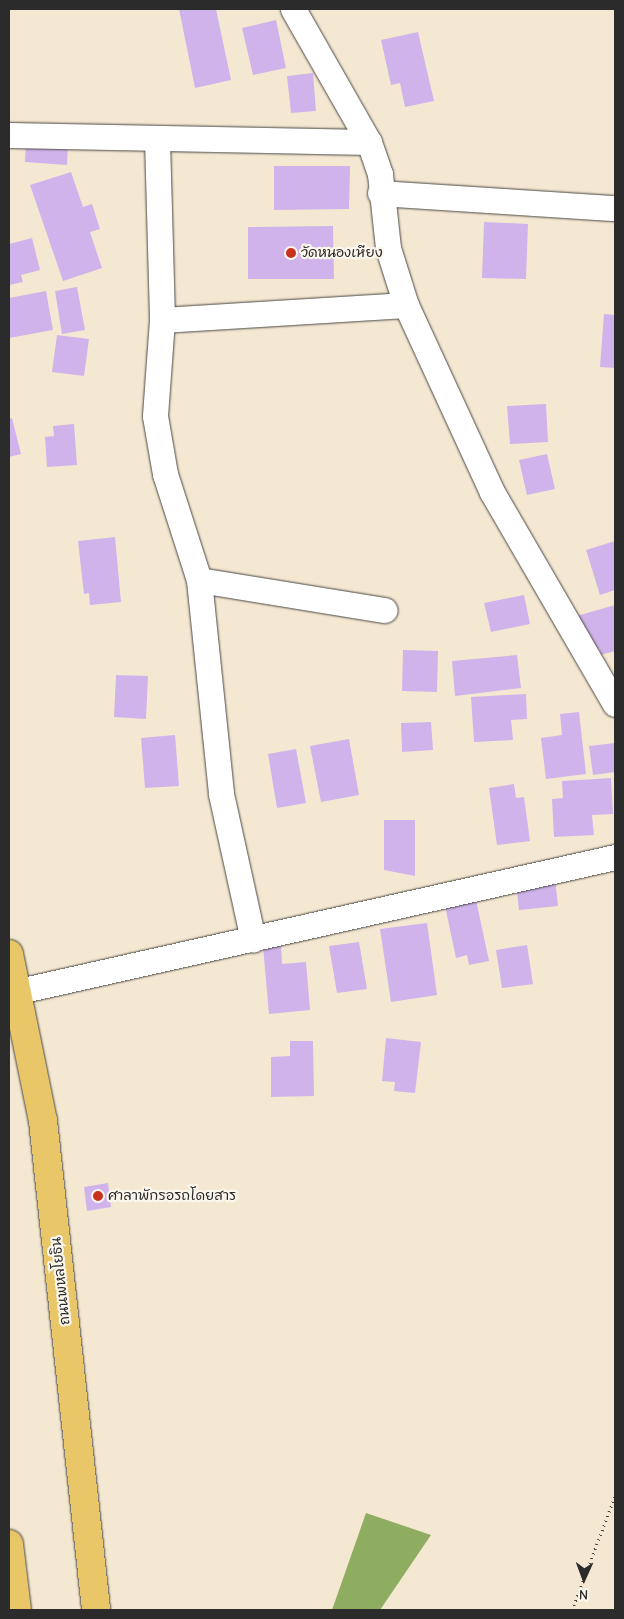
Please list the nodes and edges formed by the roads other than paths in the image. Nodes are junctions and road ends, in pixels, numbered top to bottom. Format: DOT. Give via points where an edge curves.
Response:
graph roads {
  1 [pos="293,9"];
  2 [pos="9,134"];
  3 [pos="157,139"];
  4 [pos="369,142"];
  5 [pos="380,193"];
  6 [pos="615,208"];
  7 [pos="406,305"];
  8 [pos="162,320"];
  9 [pos="199,580"];
  10 [pos="385,610"];
  11 [pos="615,704"];
  12 [pos="615,857"];
  13 [pos="253,940"];
  14 [pos="9,954"];
  15 [pos="19,991"];
  16 [pos="9,1548"];
  17 [pos="17,1610"];
  18 [pos="96,1610"];
  1 -- 4 [label="street"];
  2 -- 3 [label="street"];
  3 -- 4 [label="street"];
  3 -- 8 [label="street"];
  4 -- 5 [label="street" via="380,174"];
  5 -- 6 [label="street"];
  5 -- 7 [label="street" via="388,248"];
  7 -- 8 [label="street"];
  7 -- 11 [label="street" via="492,492"];
  8 -- 9 [label="street" via="155,416 165,474"];
  9 -- 10 [label="street"];
  9 -- 13 [label="street" via="221,794"];
  12 -- 13 [label="street"];
  13 -- 15 [label="street"];
  14 -- 15 [label="highway, ถนนพหลโยธิน"];
  15 -- 18 [label="highway, ถนนพหลโยธิน" via="44,1121"];
  16 -- 17 [label="highway"];
}
